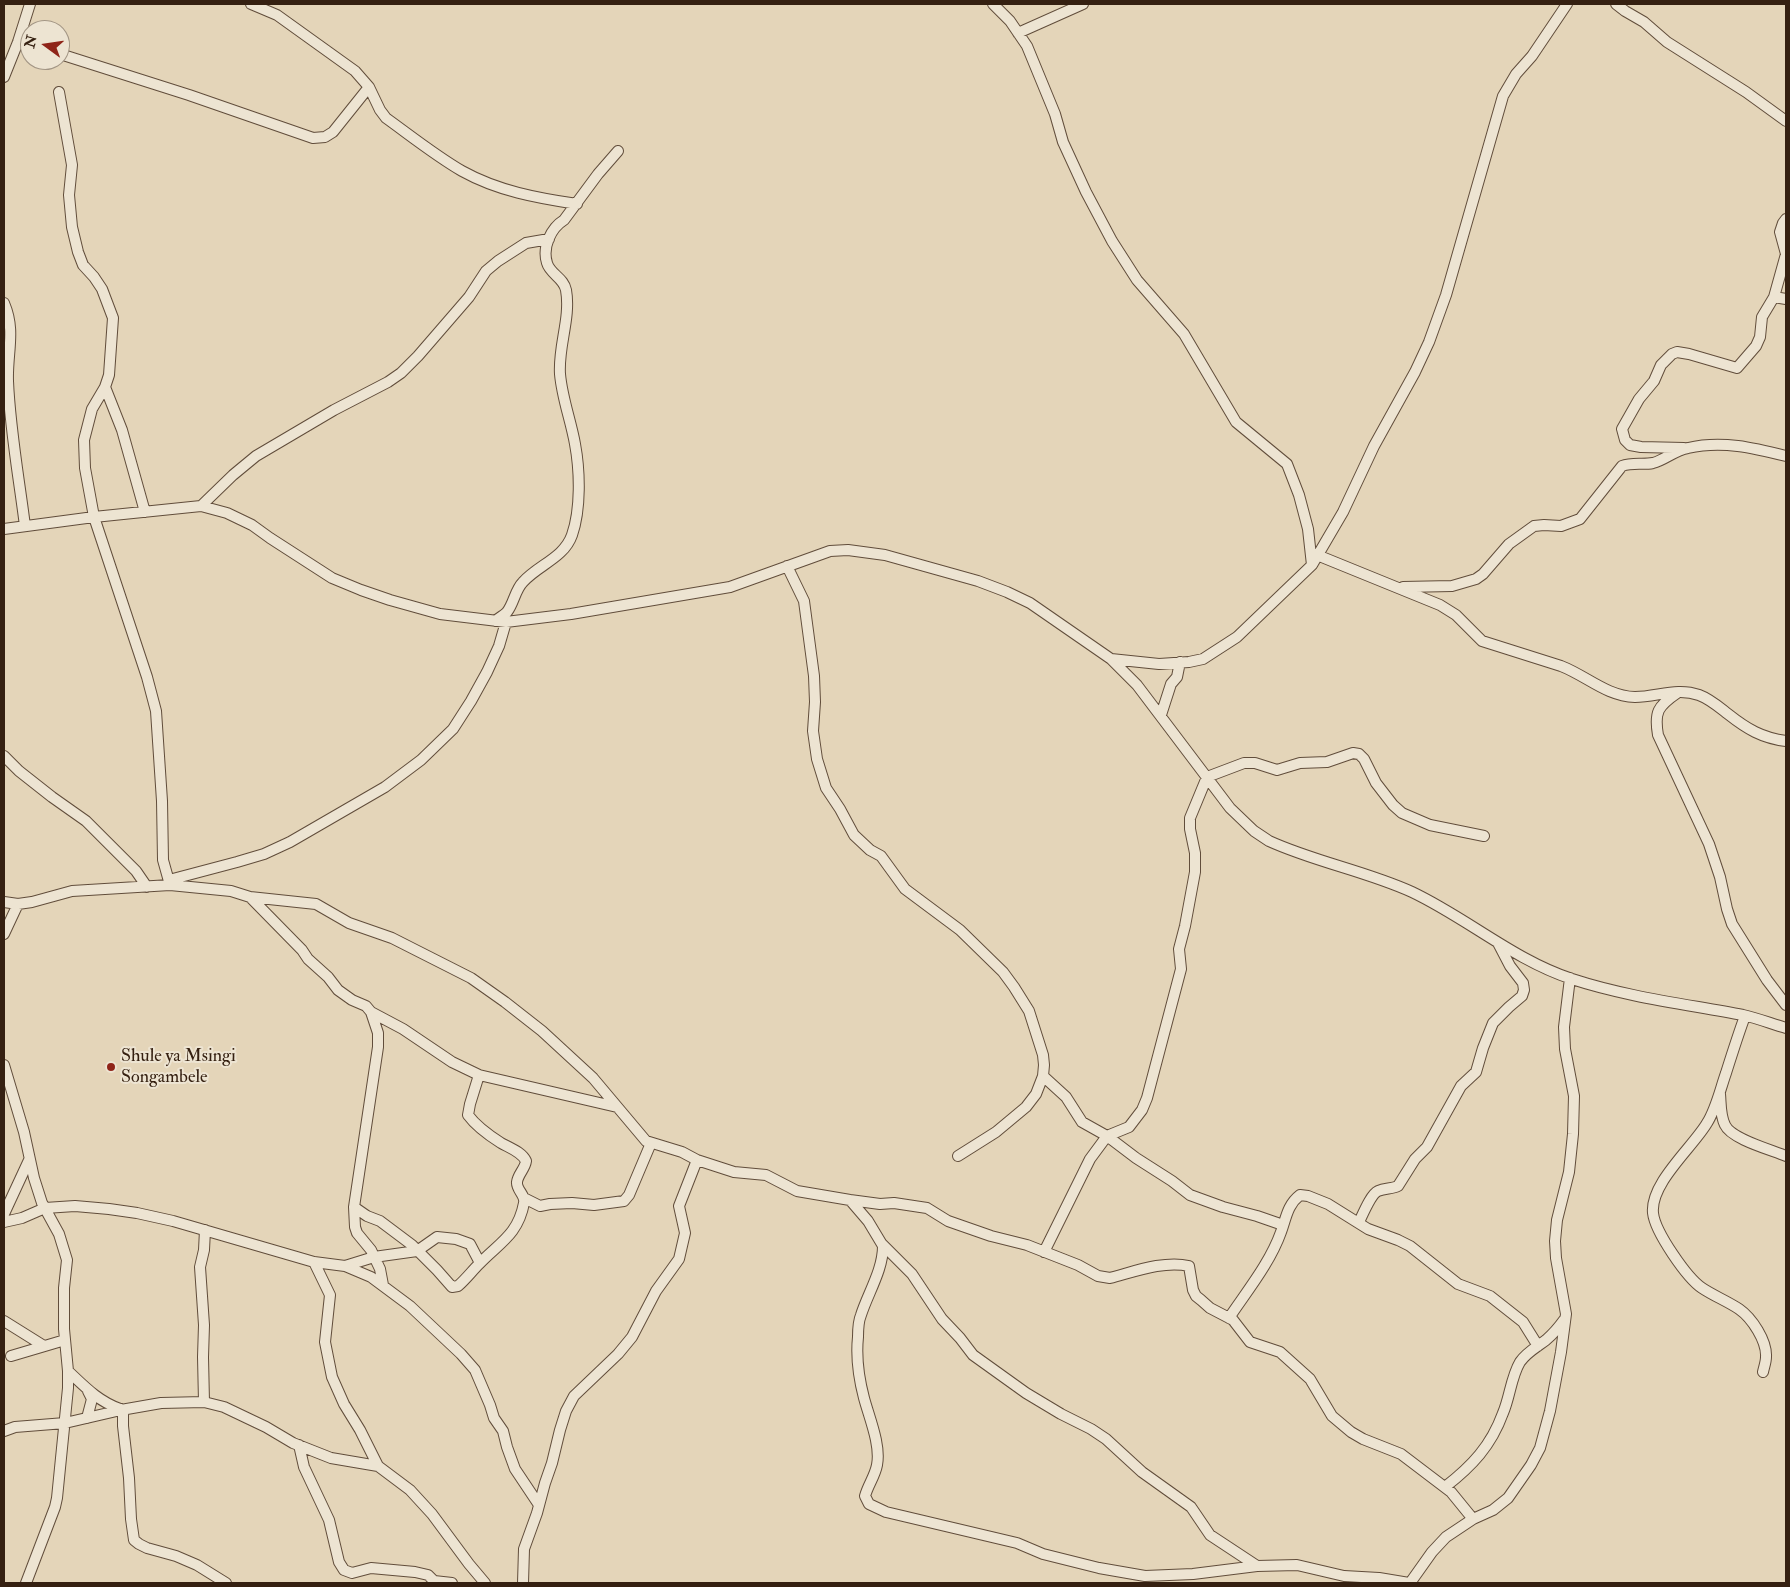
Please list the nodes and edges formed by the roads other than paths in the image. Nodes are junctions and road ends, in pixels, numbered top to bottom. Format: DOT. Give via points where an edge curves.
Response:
graph roads {
  1 [pos="30,4"];
  2 [pos="251,4"];
  3 [pos="993,4"];
  4 [pos="1083,4"];
  5 [pos="1567,4"];
  6 [pos="1616,4"];
  7 [pos="1018,33"];
  8 [pos="18,42"];
  9 [pos="70,57"];
  10 [pos="4,77"];
  11 [pos="369,87"];
  12 [pos="59,92"];
  13 [pos="1786,121"];
  14 [pos="618,151"];
  15 [pos="577,204"];
  16 [pos="1786,219"];
  17 [pos="549,239"];
  18 [pos="1774,297"];
  19 [pos="1786,299"];
  20 [pos="4,303"];
  21 [pos="104,387"];
  22 [pos="1687,448"];
  23 [pos="1786,456"];
  24 [pos="201,506"];
  25 [pos="145,512"];
  26 [pos="94,517"];
  27 [pos="25,526"];
  28 [pos="5,531"];
  29 [pos="1317,555"];
  30 [pos="787,566"];
  31 [pos="1312,566"];
  32 [pos="1397,587"];
  33 [pos="495,621"];
  34 [pos="506,622"];
  35 [pos="1111,659"];
  36 [pos="1180,662"];
  37 [pos="1679,691"];
  38 [pos="1161,714"];
  39 [pos="1786,741"];
  40 [pos="4,756"];
  41 [pos="1207,778"];
  42 [pos="1484,836"];
  43 [pos="163,860"];
  44 [pos="170,883"];
  45 [pos="150,886"];
  46 [pos="250,897"];
  47 [pos="4,902"];
  48 [pos="18,904"];
  49 [pos="4,934"];
  50 [pos="1498,942"];
  51 [pos="1570,978"];
  52 [pos="1786,1005"];
  53 [pos="371,1012"];
  54 [pos="1745,1016"];
  55 [pos="388,1021"];
  56 [pos="1786,1028"];
  57 [pos="378,1033"];
  58 [pos="4,1065"];
  59 [pos="479,1075"];
  60 [pos="1043,1076"];
  61 [pos="1720,1091"];
  62 [pos="617,1107"];
  63 [pos="1107,1136"];
  64 [pos="651,1143"];
  65 [pos="958,1156"];
  66 [pos="1786,1156"];
  67 [pos="29,1160"];
  68 [pos="697,1160"];
  69 [pos="524,1198"];
  70 [pos="850,1200"];
  71 [pos="354,1207"];
  72 [pos="45,1208"];
  73 [pos="4,1214"];
  74 [pos="4,1222"];
  75 [pos="1359,1222"];
  76 [pos="1283,1225"];
  77 [pos="205,1230"];
  78 [pos="882,1244"];
  79 [pos="417,1251"];
  80 [pos="1044,1252"];
  81 [pos="374,1257"];
  82 [pos="314,1262"];
  83 [pos="480,1264"];
  84 [pos="345,1266"];
  85 [pos="383,1285"];
  86 [pos="1229,1318"];
  87 [pos="1565,1319"];
  88 [pos="4,1324"];
  89 [pos="65,1340"];
  90 [pos="44,1346"];
  91 [pos="1538,1346"];
  92 [pos="11,1356"];
  93 [pos="68,1371"];
  94 [pos="1763,1372"];
  95 [pos="88,1391"];
  96 [pos="204,1402"];
  97 [pos="122,1410"];
  98 [pos="87,1418"];
  99 [pos="65,1423"];
  100 [pos="4,1431"];
  101 [pos="299,1445"];
  102 [pos="378,1466"];
  103 [pos="1445,1488"];
  104 [pos="539,1505"];
  105 [pos="1473,1519"];
  106 [pos="1257,1566"];
  107 [pos="354,1578"];
  108 [pos="26,1583"];
  109 [pos="226,1583"];
  110 [pos="452,1583"];
  111 [pos="485,1583"];
  112 [pos="523,1583"];
  113 [pos="1409,1583"];
  1 -- 8 [label="street"];
  2 -- 11 [label="street" via="277,15 304,33 355,71"];
  3 -- 7 [label="street"];
  4 -- 7 [label="street"];
  5 -- 29 [label="street" via="1516,74 1504,96 1446,295 1429,342 1343,512"];
  6 -- 13 [label="street"];
  7 -- 31 [label="street" via="1027,46 1063,142 1117,249 1137,280 1184,334 1236,422 1287,464 1308,529"];
  8 -- 10 [label="street"];
  9 -- 11 [label="street" via="313,138 325,137 332,132"];
  11 -- 15 [label="street" via="386,118 462,171 514,193"];
  12 -- 21 [label="street" via="72,165 69,195 78,252 83,265 102,289 113,318 109,375"];
  14 -- 15 [label="street"];
  15 -- 17 [label="street" via="556,225"];
  16 -- 18 [label="street" via="1780,232 1786,254"];
  17 -- 24 [label="street" via="526,243 498,260 401,373 256,456"];
  17 -- 33 [label="street" via="546,262 566,289 560,372 579,477 576,513 572,536 564,549 525,580 507,613"];
  18 -- 19 [label="street"];
  18 -- 22 [label="street" via="1762,317 1758,341 1739,367 1677,352 1672,354 1661,365 1622,429 1625,440 1636,446"];
  20 -- 27 [label="street" via="11,326 8,380"];
  21 -- 25 [label="street" via="122,430"];
  21 -- 26 [label="street" via="92,409 84,440 85,468"];
  22 -- 23 [label="street" via="1739,445"];
  22 -- 32 [label="street" via="1654,462 1622,466 1580,519 1561,526 1534,526 1509,544 1476,579 1452,586"];
  24 -- 25 [label="street"];
  24 -- 33 [label="street" via="227,513 252,525 332,578 361,590 440,614"];
  25 -- 26 [label="street"];
  26 -- 27 [label="street"];
  26 -- 43 [label="street" via="156,711"];
  27 -- 28 [label="street"];
  29 -- 31 [label="street"];
  29 -- 32 [label="street"];
  30 -- 34 [label="street" via="730,587"];
  30 -- 35 [label="street" via="830,551 885,554 1007,592 1030,603"];
  30 -- 60 [label="street" via="804,601 814,676 813,731 826,788 854,835 881,856 905,889 960,930 1014,986 1029,1011 1040,1046"];
  31 -- 36 [label="street" via="1238,637 1203,659"];
  32 -- 37 [label="street" via="1449,610 1482,641 1562,666 1606,690 1635,697"];
  33 -- 34 [label="street"];
  34 -- 44 [label="street" via="499,646 471,701 453,729 421,760 385,787 290,842 264,854"];
  35 -- 36 [label="street" via="1159,664"];
  35 -- 38 [label="street"];
  36 -- 38 [label="street"];
  37 -- 39 [label="street" via="1701,696 1759,735"];
  37 -- 52 [label="street" via="1660,706 1656,723 1658,735 1709,844 1732,924"];
  38 -- 41 [label="street"];
  40 -- 45 [label="street" via="86,821"];
  41 -- 42 [label="street" via="1244,763 1277,770 1359,754 1376,783 1402,813 1430,825"];
  41 -- 50 [label="street" via="1230,808 1269,841 1409,891"];
  41 -- 63 [label="street" via="1190,818 1195,872 1179,949 1181,969 1149,1090 1142,1110 1129,1127"];
  43 -- 44 [label="street"];
  43 -- 45 [label="street"];
  44 -- 45 [label="street"];
  44 -- 46 [label="street" via="231,891"];
  45 -- 48 [label="street" via="72,891"];
  46 -- 53 [label="street" via="338,990"];
  46 -- 62 [label="street" via="316,904 349,923 392,938 470,978 549,1037 593,1078"];
  47 -- 48 [label="street"];
  48 -- 49 [label="street"];
  50 -- 51 [label="street"];
  50 -- 75 [label="street" via="1523,983 1522,996 1493,1023 1476,1072 1461,1086 1428,1147 1415,1159 1398,1186 1372,1195"];
  51 -- 54 [label="street" via="1609,990"];
  51 -- 87 [label="street" via="1564,1027 1574,1096 1573,1134 1555,1240"];
  53 -- 55 [label="street"];
  53 -- 57 [label="street"];
  54 -- 56 [label="street"];
  54 -- 61 [label="street"];
  55 -- 57 [label="street"];
  55 -- 59 [label="street" via="452,1062"];
  57 -- 71 [label="street"];
  58 -- 67 [label="street"];
  59 -- 62 [label="street"];
  59 -- 69 [label="street" via="468,1115 483,1130 525,1158 526,1164 517,1182"];
  60 -- 63 [label="street" via="1066,1097 1082,1122"];
  60 -- 65 [label="street" via="1036,1094 1018,1115"];
  61 -- 66 [label="street" via="1722,1117 1730,1132"];
  61 -- 94 [label="street" via="1708,1123 1675,1162 1655,1197 1653,1212 1657,1226 1687,1274 1703,1288 1746,1314 1764,1345 1766,1359"];
  62 -- 64 [label="street" via="640,1135"];
  63 -- 76 [label="street" via="1190,1195"];
  63 -- 80 [label="street" via="1090,1159"];
  64 -- 68 [label="street"];
  64 -- 69 [label="street" via="624,1201 540,1206"];
  67 -- 72 [label="street"];
  67 -- 73 [label="street"];
  68 -- 70 [label="street" via="734,1172 766,1175 804,1192"];
  68 -- 104 [label="street" via="679,1206 685,1233 679,1259 656,1290 632,1337 570,1403"];
  69 -- 83 [label="street" via="511,1233"];
  70 -- 78 [label="street"];
  70 -- 80 [label="street" via="927,1208 948,1221"];
  71 -- 79 [label="street" via="380,1221"];
  71 -- 81 [label="street" via="357,1233"];
  72 -- 74 [label="street"];
  72 -- 77 [label="street" via="109,1209"];
  72 -- 89 [label="street" via="54,1222 67,1260"];
  75 -- 76 [label="street" via="1328,1204 1300,1195 1288,1209"];
  75 -- 91 [label="street" via="1368,1229 1410,1246 1458,1284 1490,1296 1523,1322"];
  76 -- 86 [label="street" via="1267,1261"];
  77 -- 82 [label="street"];
  77 -- 96 [label="street" via="200,1267"];
  78 -- 106 [label="street" via="912,1274 942,1319 973,1355 1026,1393 1106,1439 1142,1472 1191,1507 1210,1535"];
  78 -- 106 [label="street" via="880,1265 860,1316 857,1340 864,1397 878,1456 865,1496 869,1504 886,1512 1017,1543 1043,1554 1108,1570 1154,1575 1194,1574"];
  79 -- 81 [label="street"];
  79 -- 83 [label="street" via="437,1237 456,1239 470,1244"];
  79 -- 83 [label="street" via="452,1287 458,1286"];
  80 -- 86 [label="street" via="1104,1278 1170,1265 1188,1266 1196,1296"];
  81 -- 84 [label="street"];
  81 -- 85 [label="street"];
  82 -- 84 [label="street"];
  82 -- 102 [label="street" via="330,1295 325,1342 332,1377"];
  84 -- 85 [label="street"];
  85 -- 104 [label="street" via="410,1306 474,1370 502,1431 515,1469"];
  86 -- 103 [label="street" via="1250,1342 1280,1352 1310,1379 1332,1416 1351,1432 1401,1454"];
  87 -- 91 [label="street"];
  87 -- 105 [label="street" via="1550,1411 1540,1448 1508,1498 1493,1510"];
  88 -- 90 [label="street"];
  89 -- 90 [label="street"];
  89 -- 93 [label="street"];
  90 -- 92 [label="street"];
  91 -- 103 [label="street" via="1525,1355 1519,1365 1504,1413 1484,1450"];
  93 -- 95 [label="street"];
  93 -- 99 [label="street"];
  95 -- 97 [label="street"];
  95 -- 98 [label="street" via="92,1399"];
  96 -- 97 [label="street" via="162,1403"];
  96 -- 101 [label="street" via="224,1407"];
  97 -- 98 [label="street"];
  97 -- 109 [label="street" via="134,1540 147,1548 197,1565"];
  98 -- 99 [label="street"];
  99 -- 100 [label="street" via="15,1426"];
  99 -- 108 [label="street" via="55,1507"];
  101 -- 102 [label="street" via="331,1458"];
  101 -- 107 [label="street" via="304,1466 329,1520 339,1562"];
  102 -- 111 [label="street" via="410,1490 432,1514"];
  103 -- 105 [label="street"];
  104 -- 112 [label="street" via="524,1549"];
  105 -- 113 [label="street" via="1446,1537"];
  106 -- 113 [label="street" via="1297,1565 1344,1576"];
  107 -- 110 [label="street" via="371,1568 426,1574 434,1580"];
}
